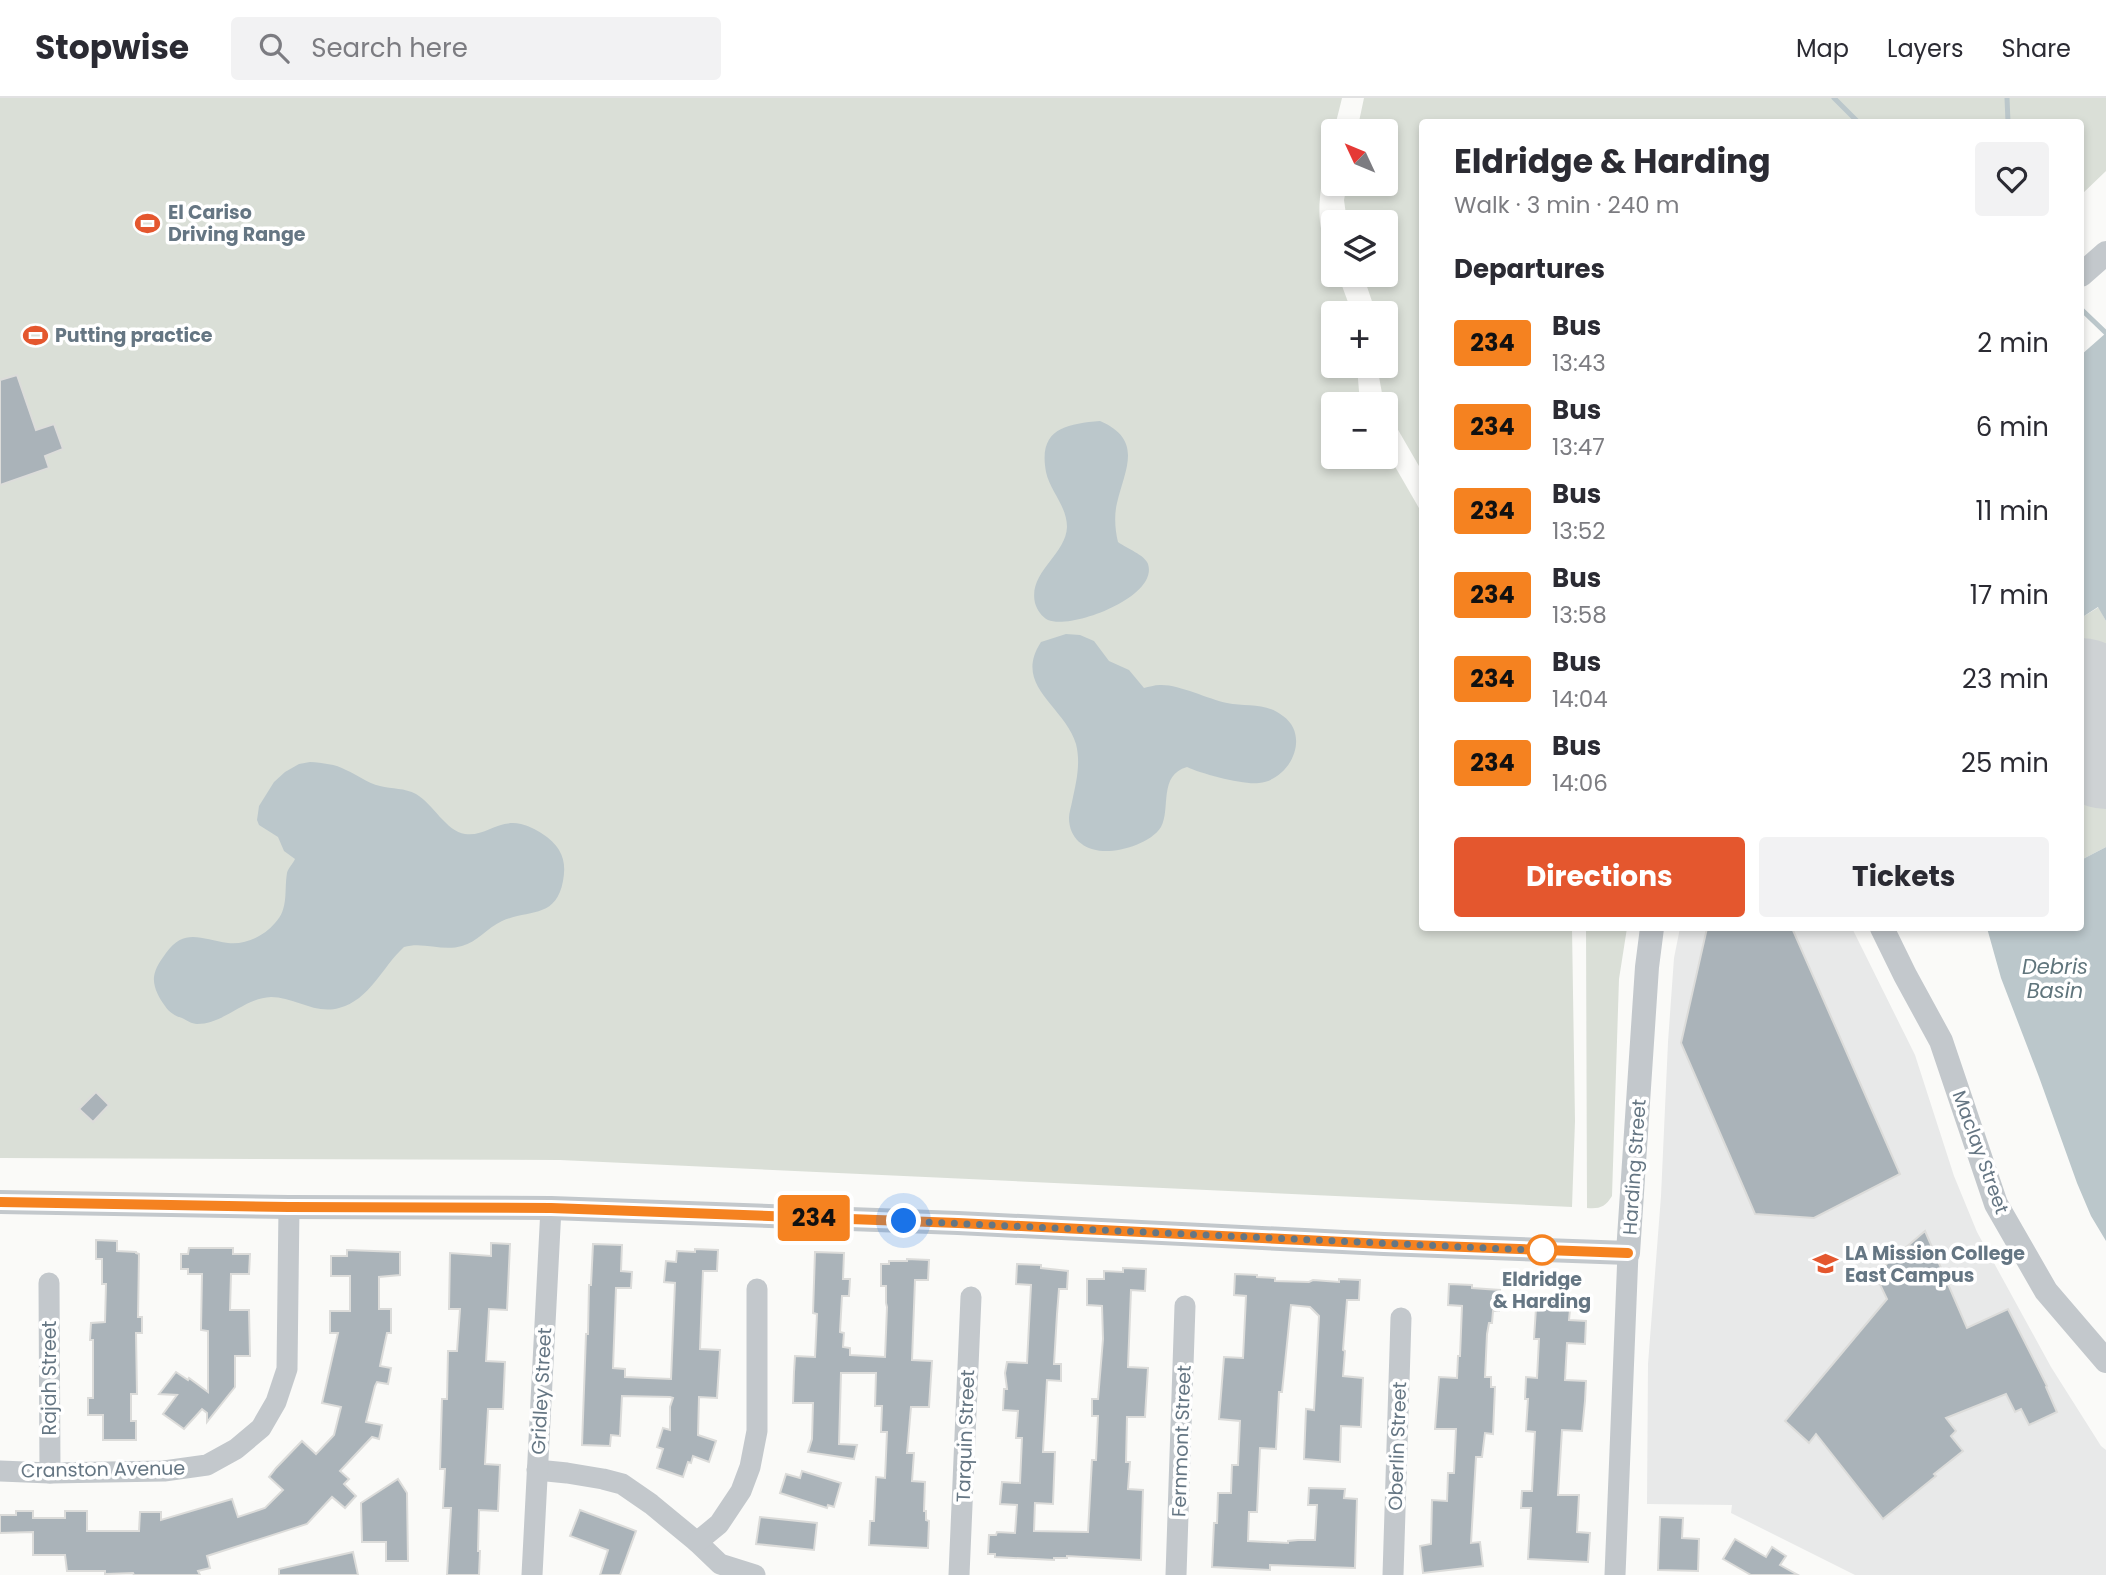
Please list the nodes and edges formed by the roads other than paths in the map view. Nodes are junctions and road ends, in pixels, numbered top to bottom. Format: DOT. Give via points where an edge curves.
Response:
graph roads {
  1 [pos="1652,931"];
  2 [pos="1883,931"];
  3 [pos="0,1202"];
  4 [pos="289,1207"];
  5 [pos="551,1208"];
  6 [pos="1628,1253"];
  7 [pos="49,1283"];
  8 [pos="757,1289"];
  9 [pos="971,1297"];
  10 [pos="1185,1306"];
  11 [pos="1401,1318"];
  12 [pos="2106,1361"];
  13 [pos="537,1470"];
  14 [pos="0,1471"];
  15 [pos="50,1473"];
  16 [pos="696,1542"];
  17 [pos="532,1575"];
  18 [pos="755,1575"];
  19 [pos="959,1575"];
  20 [pos="1176,1575"];
  21 [pos="1393,1575"];
  22 [pos="1615,1575"];
  1 -- 6 [label="street, Harding Street"];
  2 -- 12 [label="street, Maclay Street" via="1941,1041 1996,1203 2046,1291"];
  3 -- 4 [label="street"];
  4 -- 5 [label="street"];
  4 -- 15 [label="street, Cranston Avenue" via="287,1370 261,1427 236,1449 207,1465 164,1471"];
  5 -- 6 [label="street"];
  5 -- 13 [label="street, Gridley Street"];
  6 -- 22 [label="street, Harding Street"];
  7 -- 15 [label="street, Rajah Street"];
  8 -- 16 [label="street" via="757,1431 750,1467 741,1491 719,1524"];
  9 -- 19 [label="street, Tarquin Street"];
  10 -- 20 [label="street, Fernmont Street"];
  11 -- 21 [label="street, Oberlin Street"];
  13 -- 16 [label="street" via="622,1485"];
  13 -- 17 [label="street, Gridley Street"];
  14 -- 15 [label="street, Cranston Avenue"];
  16 -- 18 [label="street" via="720,1564"];
}
